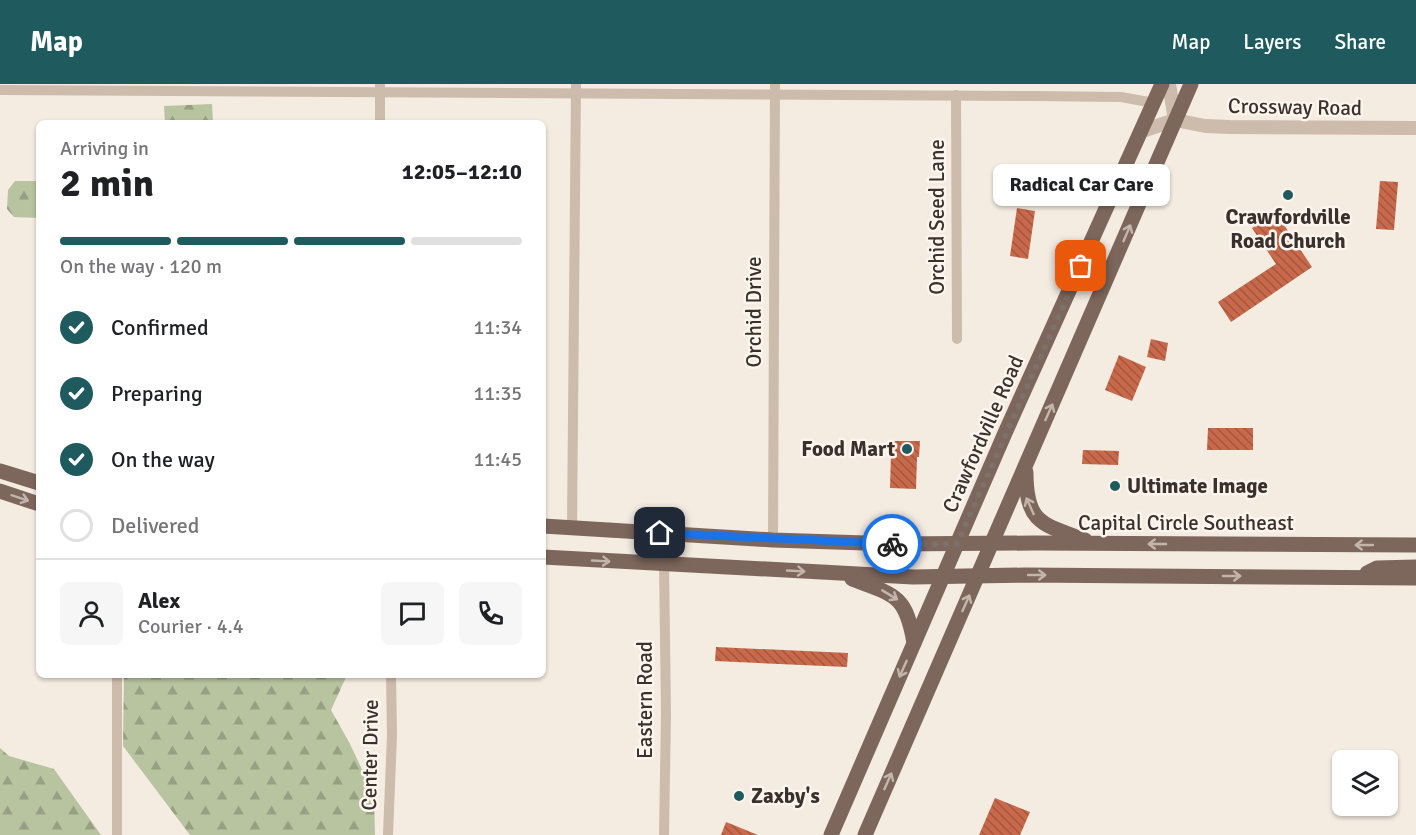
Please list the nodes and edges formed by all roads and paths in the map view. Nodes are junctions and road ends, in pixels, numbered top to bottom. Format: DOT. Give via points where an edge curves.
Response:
graph roads {
  1 [pos="1162,84"];
  2 [pos="1169,84"];
  3 [pos="1191,84"];
  4 [pos="181,88"];
  5 [pos="380,88"];
  6 [pos="576,89"];
  7 [pos="775,89"];
  8 [pos="0,90"];
  9 [pos="956,95"];
  10 [pos="1154,103"];
  11 [pos="380,120"];
  12 [pos="1175,120"];
  13 [pos="1416,128"];
  14 [pos="1142,130"];
  15 [pos="957,339"];
  16 [pos="1026,466"];
  17 [pos="0,471"];
  18 [pos="36,482"];
  19 [pos="0,491"];
  20 [pos="36,503"];
  21 [pos="546,526"];
  22 [pos="572,528"];
  23 [pos="773,540"];
  24 [pos="992,543"];
  25 [pos="957,544"];
  26 [pos="1096,544"];
  27 [pos="1416,545"];
  28 [pos="546,557"];
  29 [pos="664,564"];
  30 [pos="1416,567"];
  31 [pos="838,573"];
  32 [pos="942,576"];
  33 [pos="978,576"];
  34 [pos="1359,578"];
  35 [pos="1416,578"];
  36 [pos="914,643"];
  37 [pos="117,678"];
  38 [pos="392,678"];
  39 [pos="117,835"];
  40 [pos="388,835"];
  41 [pos="664,835"];
  42 [pos="831,835"];
  43 [pos="865,835"];
  1 -- 10 [label="main road, Crawfordville Road"];
  2 -- 12 [label="street"];
  3 -- 12 [label="main road"];
  4 -- 5 [label="street"];
  4 -- 8 [label="street"];
  5 -- 6 [label="street"];
  5 -- 11 [label="street"];
  6 -- 7 [label="street"];
  6 -- 22 [label="street"];
  7 -- 9 [label="street"];
  7 -- 23 [label="street, Orchid Drive"];
  9 -- 10 [label="street" via="1120,97"];
  9 -- 15 [label="street, Orchid Seed Lane"];
  10 -- 14 [label="main road, Crawfordville Road"];
  12 -- 13 [label="street, Crossway Road" via="1230,128"];
  12 -- 14 [label="street"];
  16 -- 12 [label="main road, one-way"];
  14 -- 25 [label="main road, Crawfordville Road"];
  16 -- 24 [label="main road"];
  26 -- 16 [label="main road, one-way" via="1047,526 1035,516 1027,499"];
  17 -- 18 [label="main road"];
  19 -- 20 [label="main road, one-way"];
  21 -- 22 [label="main road, Capital Circle Southeast"];
  22 -- 23 [label="main road, Capital Circle Southeast"];
  23 -- 25 [label="main road, Capital Circle Southeast"];
  24 -- 25 [label="main road, Capital Circle Southeast"];
  24 -- 26 [label="main road, Capital Circle Southeast"];
  24 -- 33 [label="main road"];
  25 -- 32 [label="main road, Crawfordville Road"];
  27 -- 26 [label="main road, Capital Circle Southeast, one-way"];
  28 -- 29 [label="main road, one-way"];
  29 -- 31 [label="main road, one-way"];
  29 -- 41 [label="street, Eastern Road"];
  30 -- 34 [label="main road" via="1377,568"];
  31 -- 32 [label="main road"];
  31 -- 36 [label="main road, one-way" via="898,599 908,615"];
  32 -- 33 [label="main road"];
  32 -- 36 [label="main road, Crawfordville Road"];
  33 -- 34 [label="main road, one-way"];
  43 -- 33 [label="main road, one-way"];
  34 -- 35 [label="main road"];
  36 -- 42 [label="main road, Crawfordville Road, one-way"];
  37 -- 39 [label="street"];
  38 -- 40 [label="street, Center Drive"];
}
